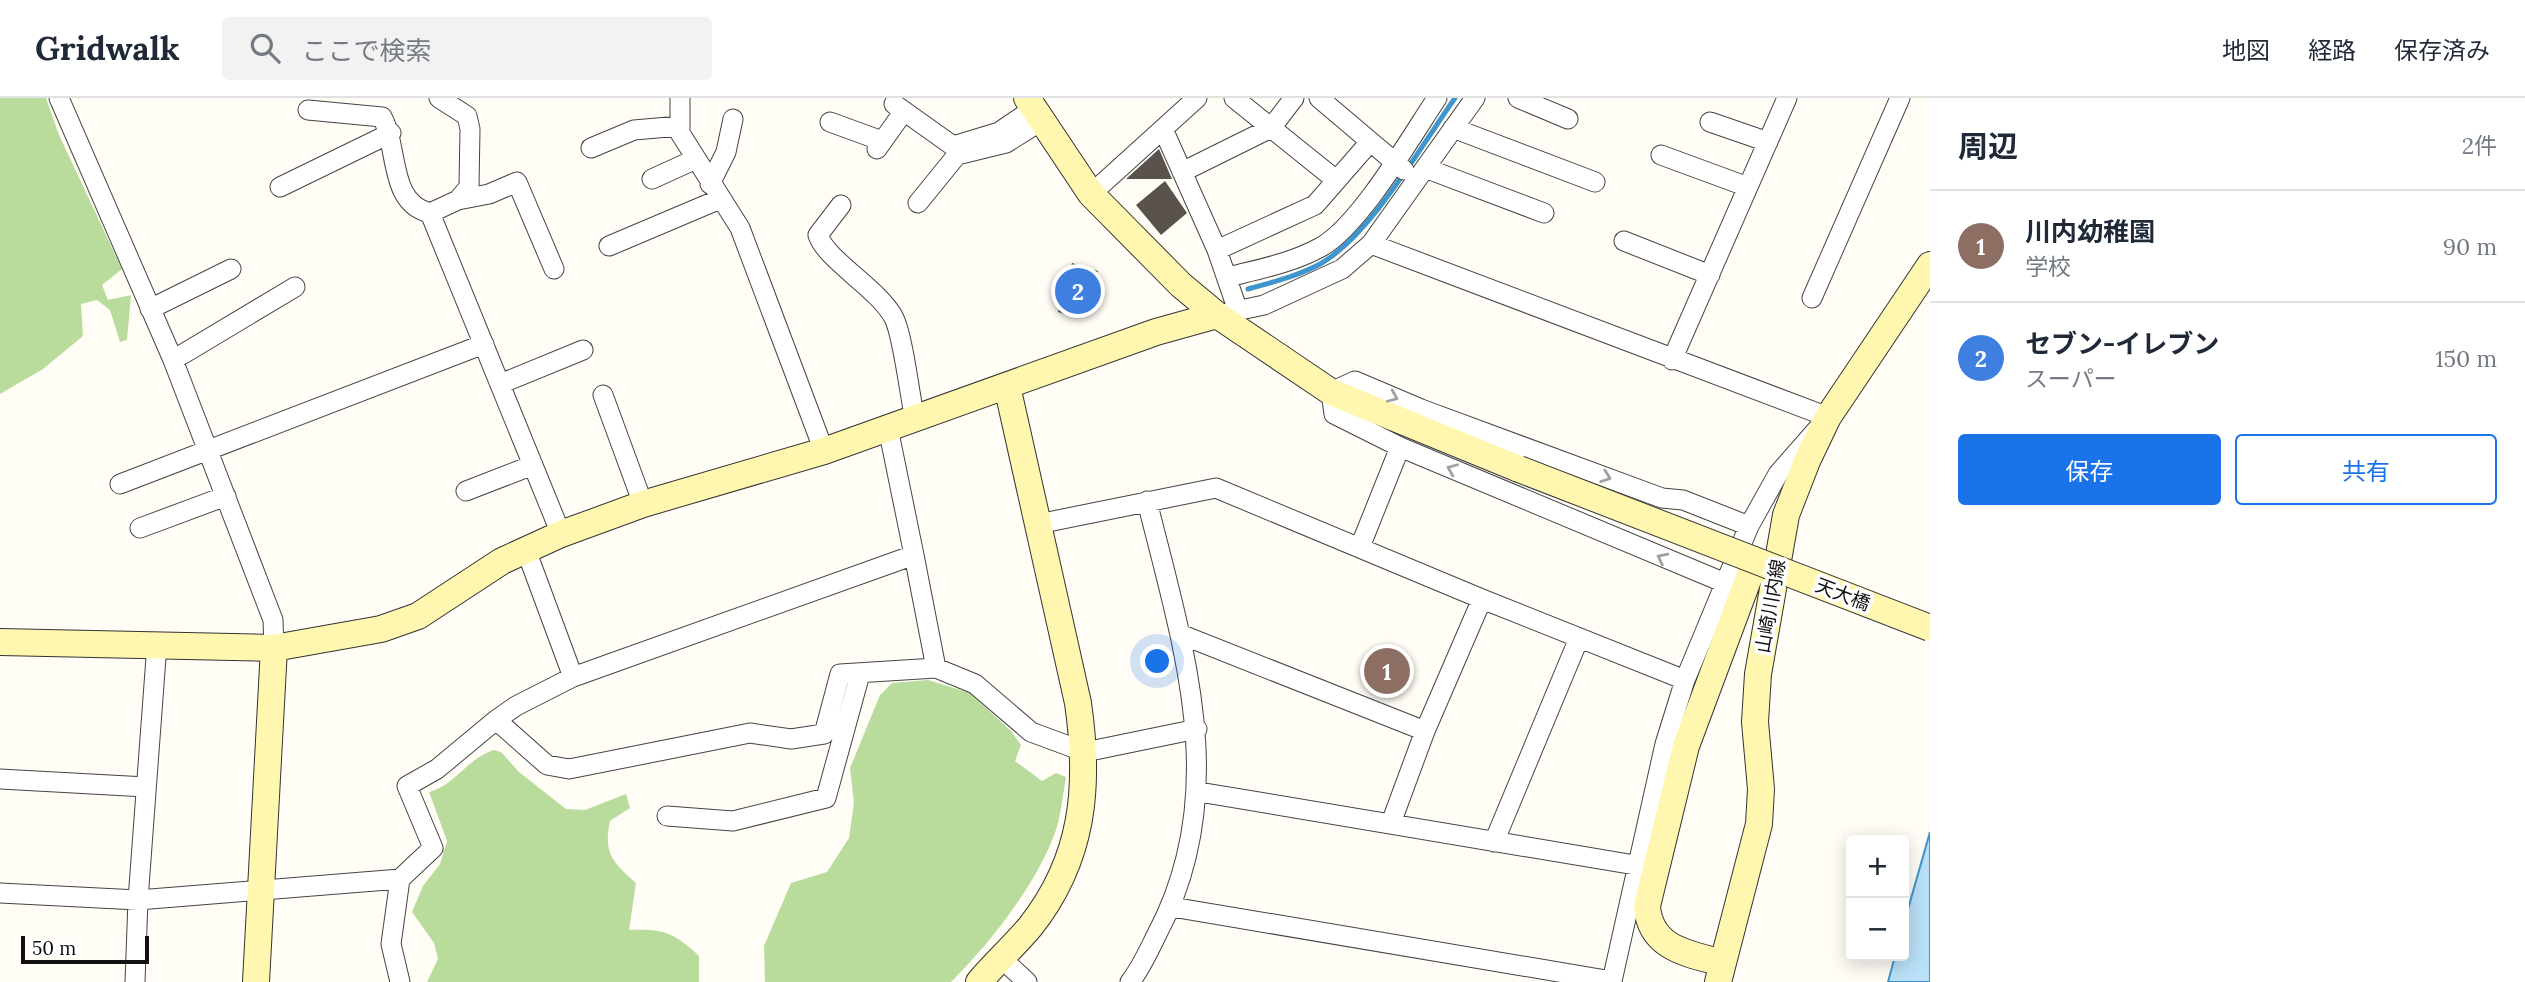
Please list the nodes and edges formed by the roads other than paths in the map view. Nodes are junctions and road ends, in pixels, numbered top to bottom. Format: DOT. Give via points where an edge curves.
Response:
graph roads {
  1 [pos="59,98"];
  2 [pos="439,98"];
  3 [pos="680,98"];
  4 [pos="1197,98"];
  5 [pos="1234,98"];
  6 [pos="1294,98"];
  7 [pos="1437,98"];
  8 [pos="1475,98"];
  9 [pos="1518,98"];
  10 [pos="1787,98"];
  11 [pos="1900,98"];
  12 [pos="1322,99"];
  13 [pos="1034,109"];
  14 [pos="308,110"];
  15 [pos="733,118"];
  16 [pos="1569,119"];
  17 [pos="1710,121"];
  18 [pos="830,122"];
  19 [pos="680,126"];
  20 [pos="1271,128"];
  21 [pos="1453,128"];
  22 [pos="1163,130"];
  23 [pos="391,133"];
  24 [pos="1370,142"];
  25 [pos="1768,142"];
  26 [pos="591,148"];
  27 [pos="1661,155"];
  28 [pos="696,159"];
  29 [pos="1395,163"];
  30 [pos="1182,172"];
  31 [pos="1420,174"];
  32 [pos="652,179"];
  33 [pos="1336,180"];
  34 [pos="1595,182"];
  35 [pos="280,187"];
  36 [pos="1748,187"];
  37 [pos="715,192"];
  38 [pos="1091,194"];
  39 [pos="458,200"];
  40 [pos="918,203"];
  41 [pos="841,205"];
  42 [pos="430,213"];
  43 [pos="1544,213"];
  44 [pos="1624,241"];
  45 [pos="1371,244"];
  46 [pos="609,246"];
  47 [pos="1217,250"];
  48 [pos="1930,265"];
  49 [pos="231,268"];
  50 [pos="554,269"];
  51 [pos="1710,275"];
  52 [pos="1228,277"];
  53 [pos="295,287"];
  54 [pos="1812,298"];
  55 [pos="150,309"];
  56 [pos="1228,313"];
  57 [pos="484,344"];
  58 [pos="583,350"];
  59 [pos="173,360"];
  60 [pos="1672,360"];
  61 [pos="500,384"];
  62 [pos="1007,386"];
  63 [pos="1331,392"];
  64 [pos="603,395"];
  65 [pos="1828,417"];
  66 [pos="915,419"];
  67 [pos="888,428"];
  68 [pos="1400,447"];
  69 [pos="209,451"];
  70 [pos="824,451"];
  71 [pos="533,465"];
  72 [pos="120,484"];
  73 [pos="466,491"];
  74 [pos="226,496"];
  75 [pos="1147,501"];
  76 [pos="642,504"];
  77 [pos="1038,524"];
  78 [pos="1749,526"];
  79 [pos="140,528"];
  80 [pos="561,534"];
  81 [pos="1360,547"];
  82 [pos="526,550"];
  83 [pos="914,555"];
  84 [pos="1755,561"];
  85 [pos="1725,583"];
  86 [pos="1482,599"];
  87 [pos="1930,628"];
  88 [pos="1180,634"];
  89 [pos="1579,638"];
  90 [pos="0,642"];
  91 [pos="157,644"];
  92 [pos="274,648"];
  93 [pos="936,668"];
  94 [pos="860,674"];
  95 [pos="573,677"];
  96 [pos="1685,680"];
  97 [pos="496,720"];
  98 [pos="1197,730"];
  99 [pos="1425,731"];
  100 [pos="1085,752"];
  101 [pos="0,779"];
  102 [pos="146,787"];
  103 [pos="1199,793"];
  104 [pos="667,816"];
  105 [pos="1391,823"];
  106 [pos="1494,842"];
  107 [pos="1636,865"];
  108 [pos="400,879"];
  109 [pos="263,891"];
  110 [pos="0,893"];
  111 [pos="138,900"];
  112 [pos="1172,907"];
  113 [pos="1000,957"];
  114 [pos="1721,973"];
  115 [pos="1580,978"];
  116 [pos="135,982"];
  117 [pos="256,982"];
  118 [pos="400,982"];
  119 [pos="979,982"];
  120 [pos="1027,982"];
  121 [pos="1130,982"];
  1 -- 55 [label="street"];
  2 -- 39 [label="street" via="467,116 470,129 469,187"];
  3 -- 19 [label="street"];
  4 -- 22 [label="street"];
  5 -- 20 [label="street"];
  6 -- 20 [label="street"];
  7 -- 29 [label="street"];
  8 -- 21 [label="street"];
  9 -- 16 [label="street"];
  10 -- 25 [label="street"];
  11 -- 54 [label="street"];
  12 -- 24 [label="street"];
  13 -- 18 [label="street" via="999,132 953,146 899,107 880,145"];
  13 -- 38 [label="street, 天大橋"];
  13 -- 40 [label="street" via="1006,143 957,155"];
  14 -- 23 [label="street" via="382,117"];
  15 -- 37 [label="street"];
  17 -- 25 [label="street"];
  19 -- 26 [label="street" via="634,130"];
  19 -- 28 [label="street"];
  20 -- 30 [label="street"];
  20 -- 33 [label="street"];
  21 -- 31 [label="street"];
  21 -- 34 [label="street"];
  22 -- 30 [label="street"];
  22 -- 38 [label="street"];
  23 -- 35 [label="street"];
  23 -- 42 [label="street" via="401,187 418,210"];
  24 -- 29 [label="street"];
  24 -- 33 [label="street"];
  25 -- 36 [label="street"];
  27 -- 36 [label="street"];
  28 -- 32 [label="street"];
  28 -- 37 [label="street"];
  29 -- 31 [label="street"];
  29 -- 52 [label="street" via="1346,227 1323,246 1291,261"];
  30 -- 47 [label="street"];
  31 -- 43 [label="street"];
  31 -- 45 [label="street"];
  33 -- 47 [label="street" via="1315,205"];
  36 -- 51 [label="street"];
  37 -- 46 [label="street"];
  37 -- 70 [label="street" via="740,228"];
  38 -- 56 [label="street, 天大橋" via="1181,285"];
  39 -- 42 [label="street"];
  39 -- 50 [label="street" via="517,182"];
  41 -- 66 [label="street" via="818,234 821,244 858,276 894,319"];
  42 -- 57 [label="street"];
  44 -- 51 [label="street"];
  45 -- 56 [label="street" via="1342,269 1309,286 1264,305"];
  45 -- 60 [label="street"];
  47 -- 52 [label="street"];
  48 -- 65 [label="street, 山崎川内線"];
  49 -- 55 [label="street"];
  51 -- 60 [label="street"];
  52 -- 56 [label="street"];
  53 -- 59 [label="street"];
  55 -- 59 [label="street"];
  56 -- 62 [label="street" via="1156,332"];
  56 -- 63 [label="street, 天大橋"];
  57 -- 61 [label="street"];
  57 -- 69 [label="street"];
  58 -- 61 [label="street"];
  59 -- 69 [label="street"];
  60 -- 65 [label="street"];
  61 -- 71 [label="street"];
  62 -- 66 [label="street"];
  62 -- 77 [label="street"];
  63 -- 68 [label="street" via="1334,414"];
  63 -- 78 [label="street, one-way" via="1355,381 1611,480 1662,498 1683,500"];
  63 -- 84 [label="street, 天大橋, bridge"];
  64 -- 76 [label="street"];
  65 -- 78 [label="street" via="1778,474"];
  65 -- 114 [label="street, 山崎川内線" via="1786,515 1758,674 1759,824"];
  66 -- 67 [label="street"];
  67 -- 70 [label="street"];
  67 -- 83 [label="street"];
  68 -- 81 [label="street"];
  85 -- 68 [label="street, one-way"];
  69 -- 72 [label="street"];
  69 -- 74 [label="street"];
  70 -- 76 [label="street"];
  71 -- 73 [label="street"];
  71 -- 80 [label="street"];
  74 -- 79 [label="street"];
  74 -- 92 [label="street" via="273,620"];
  75 -- 77 [label="street"];
  75 -- 81 [label="street" via="1216,488"];
  75 -- 88 [label="street"];
  76 -- 80 [label="street"];
  77 -- 100 [label="street"];
  78 -- 85 [label="street"];
  80 -- 82 [label="street"];
  81 -- 86 [label="street"];
  82 -- 92 [label="street" via="418,616 358,634"];
  82 -- 95 [label="street"];
  83 -- 93 [label="street"];
  83 -- 95 [label="street"];
  84 -- 87 [label="street, 天大橋, bridge"];
  84 -- 114 [label="street" via="1686,746 1649,892 1648,918 1658,939"];
  85 -- 96 [label="street"];
  86 -- 89 [label="street"];
  86 -- 99 [label="street"];
  88 -- 98 [label="street"];
  88 -- 99 [label="street"];
  89 -- 96 [label="street"];
  89 -- 106 [label="street"];
  90 -- 91 [label="street"];
  91 -- 92 [label="street"];
  91 -- 102 [label="street"];
  92 -- 109 [label="street"];
  93 -- 94 [label="street"];
  93 -- 100 [label="street" via="975,684 1031,732"];
  94 -- 97 [label="street" via="840,674 824,734 791,739 750,733 569,769 547,765"];
  94 -- 104 [label="street" via="826,798 733,821"];
  95 -- 97 [label="street"];
  96 -- 107 [label="street"];
  97 -- 108 [label="street" via="437,769 407,786 433,848"];
  98 -- 100 [label="street"];
  98 -- 103 [label="street"];
  99 -- 105 [label="street"];
  100 -- 113 [label="street" via="1080,824 1069,858 1029,928"];
  101 -- 102 [label="street"];
  102 -- 111 [label="street"];
  103 -- 105 [label="street"];
  103 -- 112 [label="street"];
  105 -- 106 [label="street"];
  106 -- 107 [label="street"];
  107 -- 115 [label="street" via="1612,981"];
  108 -- 109 [label="street"];
  108 -- 118 [label="street" via="391,944"];
  109 -- 111 [label="street"];
  109 -- 117 [label="street"];
  110 -- 111 [label="street"];
  111 -- 116 [label="street"];
  112 -- 115 [label="street"];
  112 -- 121 [label="street"];
  113 -- 119 [label="street"];
  113 -- 120 [label="street"];
}
